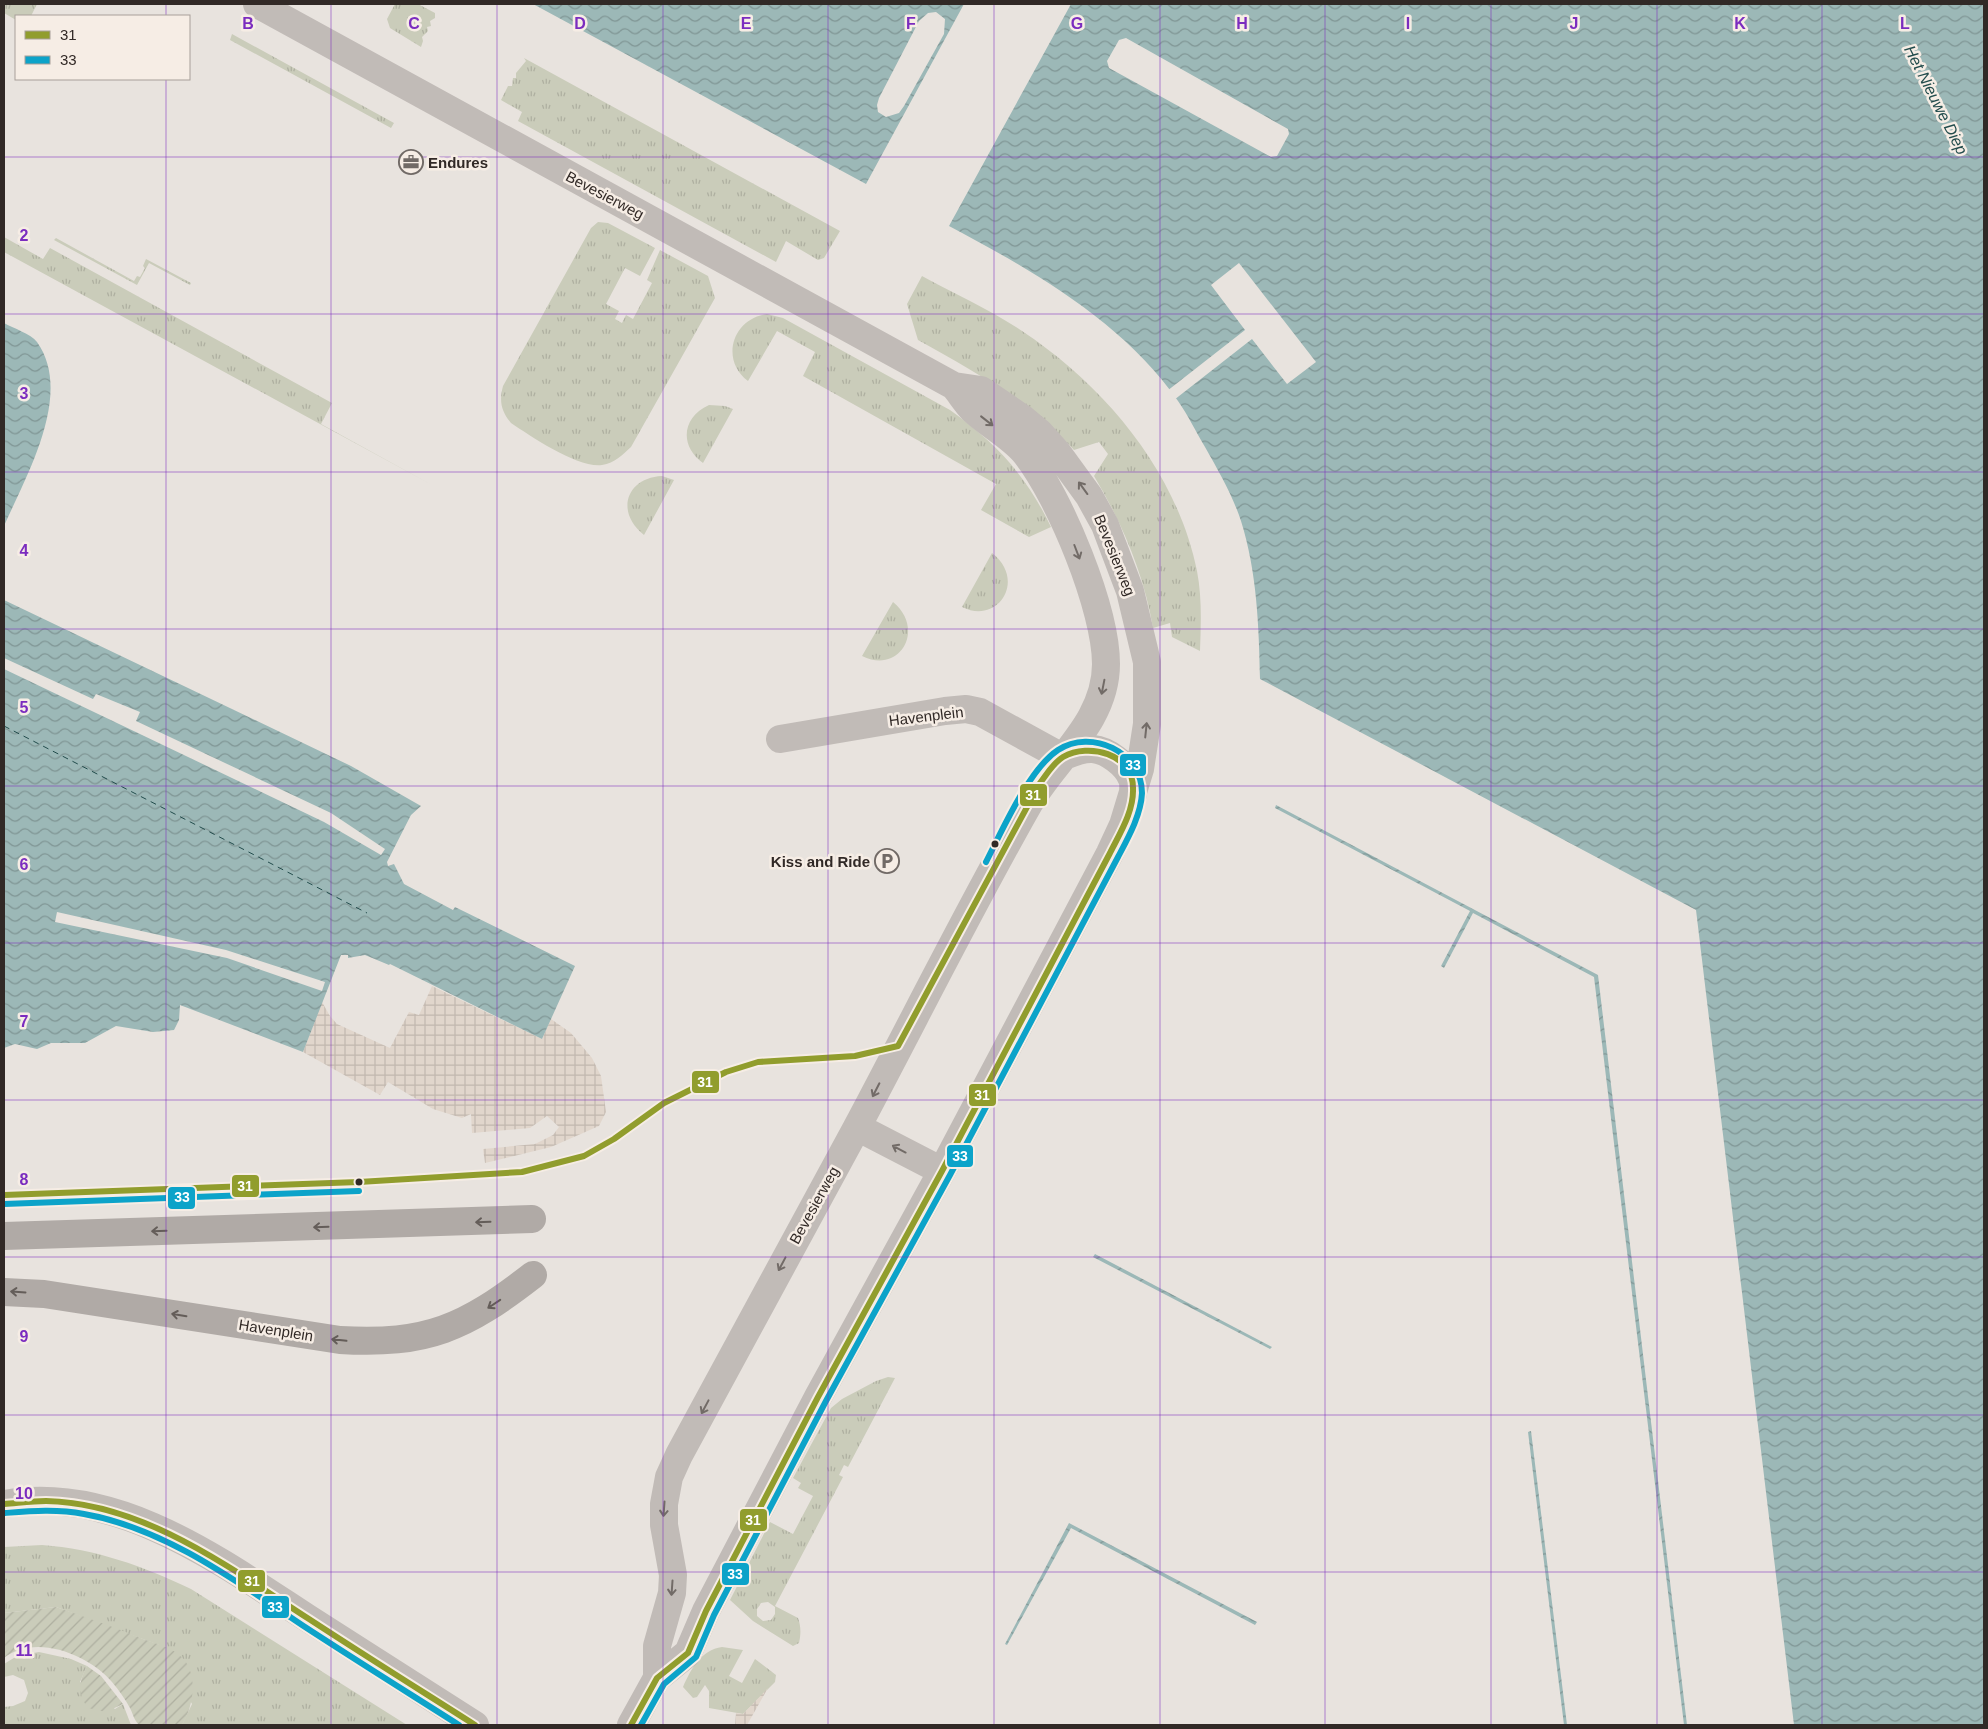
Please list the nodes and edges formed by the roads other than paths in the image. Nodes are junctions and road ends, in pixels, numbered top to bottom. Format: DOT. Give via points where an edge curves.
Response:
graph roads {
  1 [pos="257,4"];
  2 [pos="954,386"];
  3 [pos="780,739"];
  4 [pos="1062,757"];
  5 [pos="1133,794"];
  6 [pos="857,1127"];
  7 [pos="942,1171"];
  8 [pos="532,1219"];
  9 [pos="4,1236"];
  10 [pos="533,1274"];
  11 [pos="4,1292"];
  12 [pos="4,1504"];
  13 [pos="657,1678"];
  14 [pos="475,1725"];
  15 [pos="631,1725"];
  1 -- 2 [label="street, Bevesierweg"];
  2 -- 4 [label="street, Bevesierweg, one-way" via="973,409 1023,450 1050,490 1078,555 1097,614 1106,654 1100,700 1084,729"];
  5 -- 2 [label="street, Bevesierweg, one-way" via="1147,724 1147,662 1130,591 1105,525 1089,496 1040,433 981,390"];
  3 -- 4 [label="street, Havenplein" via="966,709 980,712"];
  4 -- 5 [label="street" via="1094,749 1109,754 1133,779"];
  4 -- 6 [label="street, Bevesierweg, one-way" via="1040,783 994,866"];
  5 -- 7 [label="street, Bevesierweg" via="1110,853"];
  7 -- 6 [label="street, one-way"];
  6 -- 13 [label="street, Bevesierweg, one-way" via="669,1477 664,1525 673,1575 672,1593 657,1646"];
  7 -- 13 [label="street, Bevesierweg" via="814,1406 706,1611 688,1653"];
  8 -- 9 [label="main road, one-way"];
  10 -- 11 [label="main road, Havenplein, one-way" via="470,1319 431,1334 386,1341 340,1340 44,1294"];
  12 -- 14 [label="street" via="28,1499 70,1504 112,1512 157,1527 212,1556"];
  13 -- 15 [label="street, Bevesierweg"];
}
